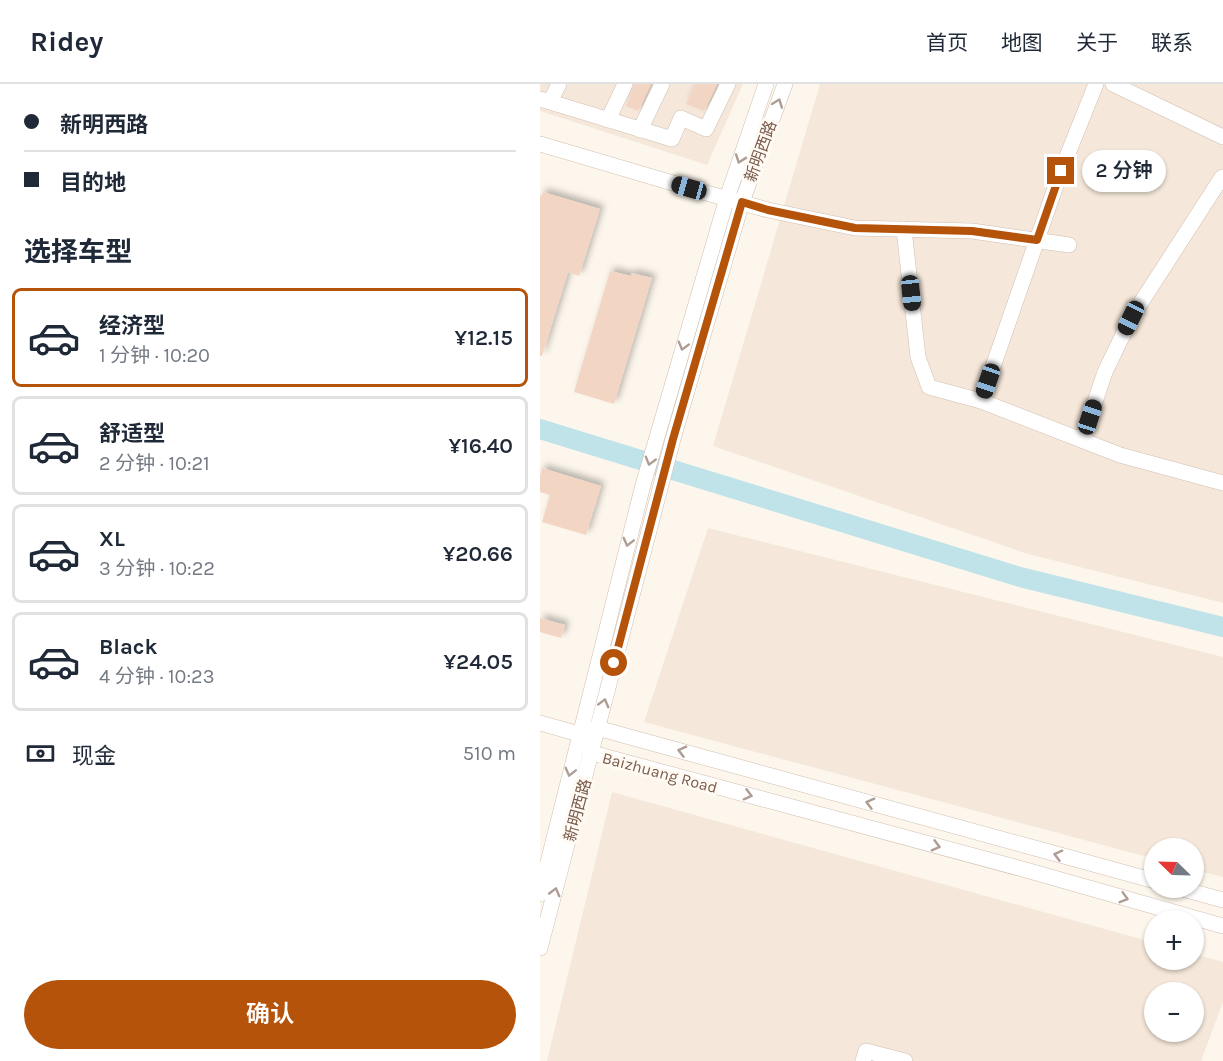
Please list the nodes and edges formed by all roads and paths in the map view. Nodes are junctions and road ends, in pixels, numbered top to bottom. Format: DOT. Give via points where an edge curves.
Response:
graph roads {
  1 [pos="559,84"];
  2 [pos="625,84"];
  3 [pos="662,84"];
  4 [pos="728,84"];
  5 [pos="766,84"];
  6 [pos="785,84"];
  7 [pos="1096,84"];
  8 [pos="1113,84"];
  9 [pos="545,101"];
  10 [pos="608,120"];
  11 [pos="640,130"];
  12 [pos="1223,137"];
  13 [pos="540,144"];
  14 [pos="1222,177"];
  15 [pos="726,198"];
  16 [pos="742,202"];
  17 [pos="904,230"];
  18 [pos="1037,240"];
  19 [pos="1069,245"];
  20 [pos="981,401"];
  21 [pos="1082,440"];
  22 [pos="1223,483"];
  23 [pos="540,723"];
  24 [pos="597,728"];
  25 [pos="579,734"];
  26 [pos="592,753"];
  27 [pos="1144,878"];
  28 [pos="540,894"];
  29 [pos="1204,895"];
  30 [pos="1223,900"];
  31 [pos="1223,926"];
  32 [pos="540,948"];
  33 [pos="863,1061"];
  34 [pos="905,1061"];
  1 -- 9 [label="street"];
  2 -- 10 [label="street"];
  3 -- 11 [label="street"];
  4 -- 11 [label="street" via="706,129 681,118 672,139"];
  5 -- 15 [label="street, 新明西路, one-way"];
  16 -- 6 [label="street, 新明西路, one-way"];
  7 -- 18 [label="street"];
  8 -- 12 [label="street"];
  9 -- 10 [label="street"];
  10 -- 11 [label="street"];
  13 -- 15 [label="street"];
  14 -- 21 [label="street" via="1131,318 1105,372"];
  15 -- 16 [label="street"];
  15 -- 25 [label="street, 新明西路, one-way" via="656,437"];
  16 -- 17 [label="street" via="855,228"];
  24 -- 16 [label="street, 新明西路, one-way" via="673,439"];
  17 -- 18 [label="street" via="972,231"];
  17 -- 20 [label="street" via="918,357 929,387"];
  18 -- 19 [label="street"];
  18 -- 20 [label="street"];
  20 -- 21 [label="street"];
  21 -- 22 [label="street" via="1120,455"];
  23 -- 25 [label="street"];
  24 -- 25 [label="street, Baizhuang Road"];
  24 -- 26 [label="street, 新明西路"];
  27 -- 24 [label="street, Baizhuang Road, one-way"];
  25 -- 26 [label="street, Baizhuang Road"];
  25 -- 28 [label="street, 新明西路, one-way"];
  26 -- 31 [label="street, Baizhuang Road, one-way"];
  32 -- 26 [label="street, 新明西路, one-way"];
  29 -- 30 [label="street"];
  33 -- 34 [label="street" via="866,1051"];
}
